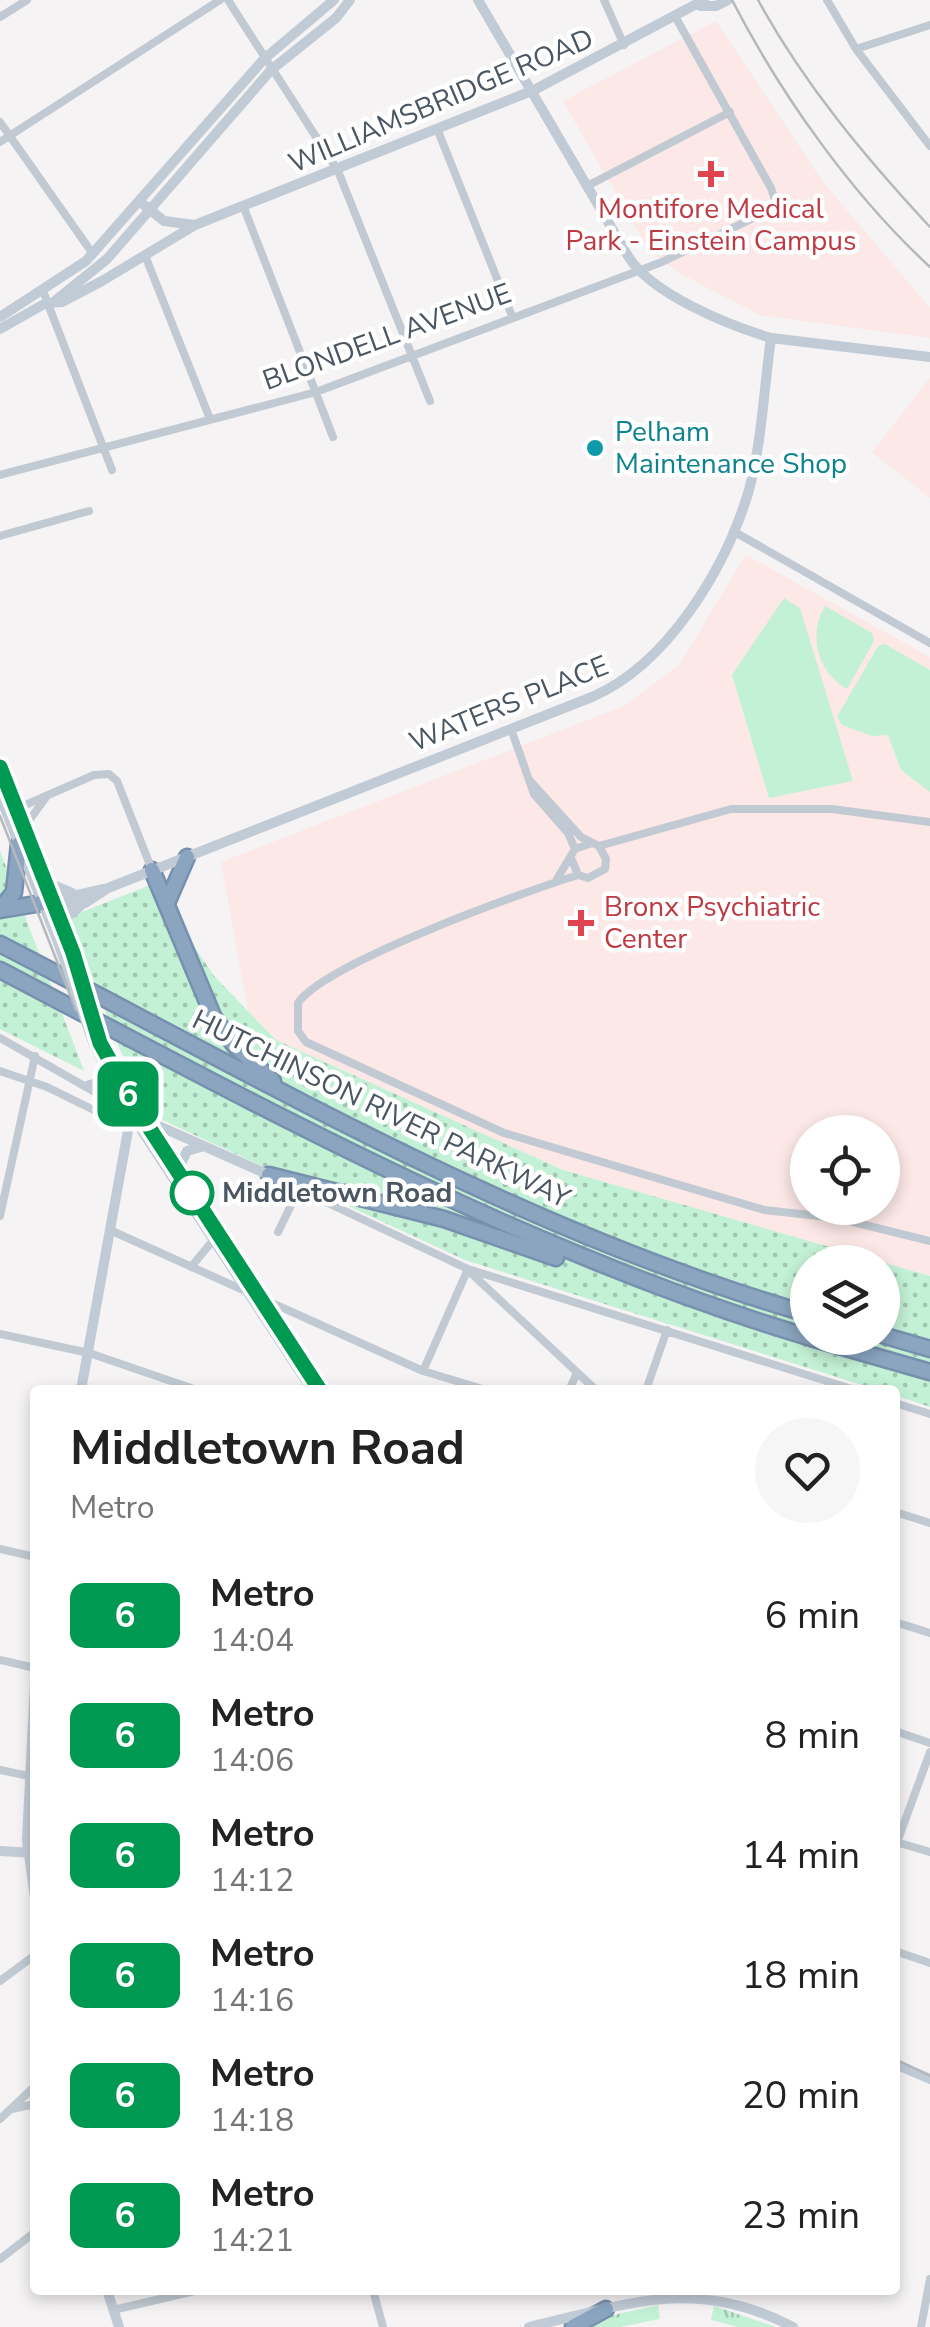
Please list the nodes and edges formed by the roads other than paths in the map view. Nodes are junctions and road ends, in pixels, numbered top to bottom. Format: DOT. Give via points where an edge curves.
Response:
graph roads {
  1 [pos="27,0"];
  2 [pos="220,0"];
  3 [pos="228,0"];
  4 [pos="334,0"];
  5 [pos="350,0"];
  6 [pos="478,0"];
  7 [pos="604,0"];
  8 [pos="728,0"];
  9 [pos="826,0"];
  10 [pos="702,3"];
  11 [pos="0,18"];
  12 [pos="676,18"];
  13 [pos="930,25"];
  14 [pos="624,45"];
  15 [pos="856,49"];
  16 [pos="264,58"];
  17 [pos="271,70"];
  18 [pos="534,90"];
  19 [pos="730,112"];
  20 [pos="0,122"];
  21 [pos="438,130"];
  22 [pos="10,136"];
  23 [pos="0,142"];
  24 [pos="929,142"];
  25 [pos="338,171"];
  26 [pos="588,185"];
  27 [pos="145,205"];
  28 [pos="244,208"];
  29 [pos="194,226"];
  30 [pos="93,254"];
  31 [pos="146,258"];
  32 [pos="637,271"];
  33 [pos="43,290"];
  34 [pos="51,302"];
  35 [pos="6,314"];
  36 [pos="512,316"];
  37 [pos="0,329"];
  38 [pos="770,338"];
  39 [pos="414,355"];
  40 [pos="930,357"];
  41 [pos="316,392"];
  42 [pos="430,402"];
  43 [pos="210,420"];
  44 [pos="333,437"];
  45 [pos="104,448"];
  46 [pos="112,470"];
  47 [pos="0,475"];
  48 [pos="90,511"];
  49 [pos="733,531"];
  50 [pos="0,536"];
  51 [pos="930,643"];
  52 [pos="511,729"];
  53 [pos="530,780"];
  54 [pos="50,793"];
  55 [pos="0,796"];
  56 [pos="7,814"];
  57 [pos="930,822"];
  58 [pos="627,840"];
  59 [pos="18,841"];
  60 [pos="595,844"];
  61 [pos="576,849"];
  62 [pos="187,857"];
  63 [pos="606,859"];
  64 [pos="572,860"];
  65 [pos="152,870"];
  66 [pos="578,874"];
  67 [pos="32,877"];
  68 [pos="557,879"];
  69 [pos="108,888"];
  70 [pos="73,894"];
  71 [pos="85,903"];
  72 [pos="167,904"];
  73 [pos="43,906"];
  74 [pos="0,910"];
  75 [pos="58,942"];
  76 [pos="0,944"];
  77 [pos="0,970"];
  78 [pos="0,1038"];
  79 [pos="35,1056"];
  80 [pos="0,1071"];
  81 [pos="110,1077"];
  82 [pos="28,1080"];
  83 [pos="87,1085"];
  84 [pos="284,1093"];
  85 [pos="127,1115"];
  86 [pos="204,1146"];
  87 [pos="269,1174"];
  88 [pos="179,1183"];
  89 [pos="299,1189"];
  90 [pos="0,1216"];
  91 [pos="112,1231"];
  92 [pos="278,1232"];
  93 [pos="215,1238"];
  94 [pos="930,1241"];
  95 [pos="192,1266"];
  96 [pos="468,1269"];
  97 [pos="634,1280"];
  98 [pos="248,1291"];
  99 [pos="790,1308"];
  100 [pos="666,1330"];
  101 [pos="790,1331"];
  102 [pos="0,1334"];
  103 [pos="900,1340"];
  104 [pos="930,1349"];
  105 [pos="89,1353"];
  106 [pos="871,1355"];
  107 [pos="423,1371"];
  108 [pos="930,1372"];
  109 [pos="576,1375"];
  110 [pos="82,1385"];
  111 [pos="182,1385"];
  112 [pos="309,1385"];
  113 [pos="469,1385"];
  114 [pos="571,1385"];
  115 [pos="589,1385"];
  116 [pos="648,1385"];
  117 [pos="838,1385"];
  118 [pos="900,1404"];
  119 [pos="930,1414"];
  120 [pos="900,1514"];
  121 [pos="930,1523"];
  122 [pos="0,1549"];
  123 [pos="30,1556"];
  124 [pos="900,1624"];
  125 [pos="930,1633"];
  126 [pos="0,1660"];
  127 [pos="30,1667"];
  128 [pos="900,1733"];
  129 [pos="930,1742"];
  130 [pos="930,1752"];
  131 [pos="30,1760"];
  132 [pos="0,1770"];
  133 [pos="29,1776"];
  134 [pos="30,1802"];
  135 [pos="900,1833"];
  136 [pos="900,1845"];
  137 [pos="0,1851"];
  138 [pos="930,1852"];
  139 [pos="30,1853"];
  140 [pos="900,1953"];
  141 [pos="30,1959"];
  142 [pos="930,1962"];
  143 [pos="0,1981"];
  144 [pos="900,2066"];
  145 [pos="930,2079"];
  146 [pos="30,2091"];
  147 [pos="30,2105"];
  148 [pos="12,2109"];
  149 [pos="0,2119"];
  150 [pos="30,2236"];
  151 [pos="0,2259"];
  152 [pos="930,2280"];
  153 [pos="108,2295"];
  154 [pos="178,2295"];
  155 [pos="374,2295"];
  156 [pos="664,2295"];
  157 [pos="686,2295"];
  158 [pos="606,2309"];
  159 [pos="113,2310"];
  160 [pos="118,2327"];
  161 [pos="383,2327"];
  162 [pos="529,2327"];
  163 [pos="573,2327"];
  164 [pos="793,2327"];
  165 [pos="921,2327"];
  1 -- 11 [label="street"];
  2 -- 22 [label="street"];
  3 -- 16 [label="street"];
  4 -- 16 [label="main road"];
  5 -- 17 [label="main road"];
  6 -- 18 [label="main road"];
  7 -- 14 [label="street"];
  8 -- 10 [label="main road, WILLIAMSBRIDGE ROAD"];
  9 -- 15 [label="street"];
  10 -- 12 [label="main road, WILLIAMSBRIDGE ROAD"];
  12 -- 14 [label="main road, WILLIAMSBRIDGE ROAD"];
  12 -- 19 [label="street"];
  13 -- 15 [label="street"];
  14 -- 18 [label="main road, WILLIAMSBRIDGE ROAD"];
  15 -- 24 [label="street"];
  16 -- 17 [label="street"];
  16 -- 27 [label="main road"];
  17 -- 25 [label="street"];
  17 -- 27 [label="main road"];
  18 -- 21 [label="main road, WILLIAMSBRIDGE ROAD"];
  18 -- 26 [label="main road"];
  19 -- 26 [label="street"];
  19 -- 32 [label="street, BLONDELL AVENUE" via="775,204"];
  20 -- 22 [label="street"];
  21 -- 25 [label="main road, WILLIAMSBRIDGE ROAD"];
  21 -- 36 [label="street"];
  22 -- 23 [label="street"];
  22 -- 30 [label="street"];
  25 -- 28 [label="main road, WILLIAMSBRIDGE ROAD"];
  25 -- 39 [label="street"];
  26 -- 32 [label="main road"];
  27 -- 29 [label="main road" via="164,222"];
  27 -- 30 [label="main road"];
  27 -- 34 [label="main road" via="94,272"];
  28 -- 29 [label="main road, WILLIAMSBRIDGE ROAD"];
  28 -- 41 [label="street"];
  29 -- 31 [label="main road, WILLIAMSBRIDGE ROAD"];
  30 -- 33 [label="main road"];
  31 -- 34 [label="main road, WILLIAMSBRIDGE ROAD"];
  31 -- 43 [label="street"];
  32 -- 36 [label="street, BLONDELL AVENUE"];
  32 -- 38 [label="main road"];
  33 -- 34 [label="street"];
  33 -- 35 [label="main road"];
  34 -- 35 [label="main road"];
  34 -- 45 [label="street"];
  35 -- 37 [label="main road"];
  36 -- 39 [label="street, BLONDELL AVENUE"];
  38 -- 40 [label="main road"];
  38 -- 49 [label="main road, WATERS PLACE" via="752,478"];
  39 -- 41 [label="street, BLONDELL AVENUE"];
  39 -- 42 [label="street"];
  41 -- 43 [label="street, BLONDELL AVENUE"];
  41 -- 44 [label="street"];
  43 -- 45 [label="street, BLONDELL AVENUE"];
  45 -- 46 [label="street"];
  45 -- 47 [label="street, BLONDELL AVENUE"];
  48 -- 50 [label="street"];
  49 -- 51 [label="street"];
  49 -- 52 [label="main road, WATERS PLACE" via="678,628 632,677"];
  52 -- 53 [label="street"];
  52 -- 62 [label="main road, WATERS PLACE"];
  53 -- 60 [label="street"];
  53 -- 61 [label="street"];
  54 -- 56 [label="street"];
  54 -- 59 [label="street"];
  54 -- 65 [label="street" via="108,774"];
  55 -- 56 [label="main road"];
  56 -- 59 [label="main road"];
  57 -- 58 [label="street" via="832,808 731,809"];
  58 -- 60 [label="street"];
  58 -- 63 [label="street"];
  59 -- 67 [label="main road"];
  59 -- 74 [label="highway" via="14,892"];
  60 -- 61 [label="street"];
  60 -- 63 [label="street"];
  61 -- 64 [label="street"];
  62 -- 65 [label="main road, WATERS PLACE"];
  62 -- 72 [label="highway"];
  63 -- 66 [label="street" via="598,876"];
  64 -- 66 [label="street"];
  64 -- 68 [label="street"];
  65 -- 69 [label="main road, WATERS PLACE"];
  65 -- 72 [label="highway"];
  66 -- 68 [label="street"];
  67 -- 70 [label="main road"];
  67 -- 73 [label="main road"];
  68 -- 94 [label="street" via="320,983 298,1003 298,1032 344,1061 504,1133 748,1206 837,1218"];
  69 -- 70 [label="main road, WATERS PLACE"];
  69 -- 71 [label="main road, WATERS PLACE"];
  70 -- 73 [label="main road, WATERS PLACE"];
  71 -- 73 [label="main road, WATERS PLACE"];
  71 -- 75 [label="main road" via="66,918"];
  72 -- 84 [label="highway" via="221,1029"];
  73 -- 74 [label="highway"];
  73 -- 75 [label="main road"];
  75 -- 81 [label="main road, bridge"];
  76 -- 84 [label="highway, HUTCHINSON RIVER PARKWAY"];
  77 -- 97 [label="highway, HUTCHINSON RIVER PARKWAY" via="387,1171"];
  78 -- 79 [label="street"];
  79 -- 82 [label="street"];
  79 -- 83 [label="street"];
  80 -- 82 [label="street"];
  81 -- 83 [label="street"];
  81 -- 85 [label="main road"];
  82 -- 85 [label="street" via="110,1118"];
  82 -- 90 [label="street"];
  83 -- 85 [label="street"];
  84 -- 99 [label="highway, HUTCHINSON RIVER PARKWAY" via="540,1218"];
  85 -- 86 [label="main road"];
  85 -- 88 [label="main road"];
  85 -- 91 [label="main road"];
  86 -- 87 [label="main road"];
  86 -- 88 [label="main road" via="186,1151"];
  87 -- 89 [label="street"];
  87 -- 97 [label="highway" via="444,1218"];
  88 -- 93 [label="main road"];
  89 -- 92 [label="street"];
  89 -- 96 [label="street"];
  91 -- 95 [label="street"];
  91 -- 105 [label="main road"];
  93 -- 95 [label="street"];
  93 -- 98 [label="main road"];
  95 -- 98 [label="street"];
  96 -- 100 [label="street"];
  96 -- 107 [label="street"];
  96 -- 109 [label="street"];
  97 -- 101 [label="highway, HUTCHINSON RIVER PARKWAY"];
  98 -- 107 [label="street"];
  98 -- 112 [label="main road"];
  100 -- 116 [label="street"];
  100 -- 117 [label="street"];
  102 -- 105 [label="street"];
  103 -- 104 [label="highway"];
  105 -- 110 [label="main road"];
  105 -- 111 [label="street"];
  106 -- 108 [label="highway, HUTCHINSON RIVER PARKWAY"];
  107 -- 113 [label="street"];
  109 -- 114 [label="street"];
  109 -- 115 [label="street"];
  118 -- 119 [label="street"];
  120 -- 121 [label="street"];
  122 -- 123 [label="street"];
  124 -- 125 [label="street"];
  126 -- 127 [label="street"];
  128 -- 129 [label="street"];
  130 -- 135 [label="street"];
  131 -- 133 [label="main road"];
  132 -- 133 [label="street"];
  133 -- 134 [label="main road"];
  136 -- 138 [label="street"];
  137 -- 139 [label="main road"];
  140 -- 142 [label="street"];
  141 -- 143 [label="street"];
  144 -- 145 [label="main road"];
  146 -- 148 [label="street"];
  147 -- 148 [label="street"];
  148 -- 149 [label="street"];
  150 -- 151 [label="street"];
  152 -- 165 [label="street"];
  153 -- 159 [label="main road"];
  154 -- 159 [label="street"];
  155 -- 161 [label="street"];
  156 -- 158 [label="main road"];
  157 -- 164 [label="main road" via="722,2300"];
  158 -- 162 [label="main road"];
  158 -- 163 [label="highway"];
  159 -- 160 [label="main road"];
}
